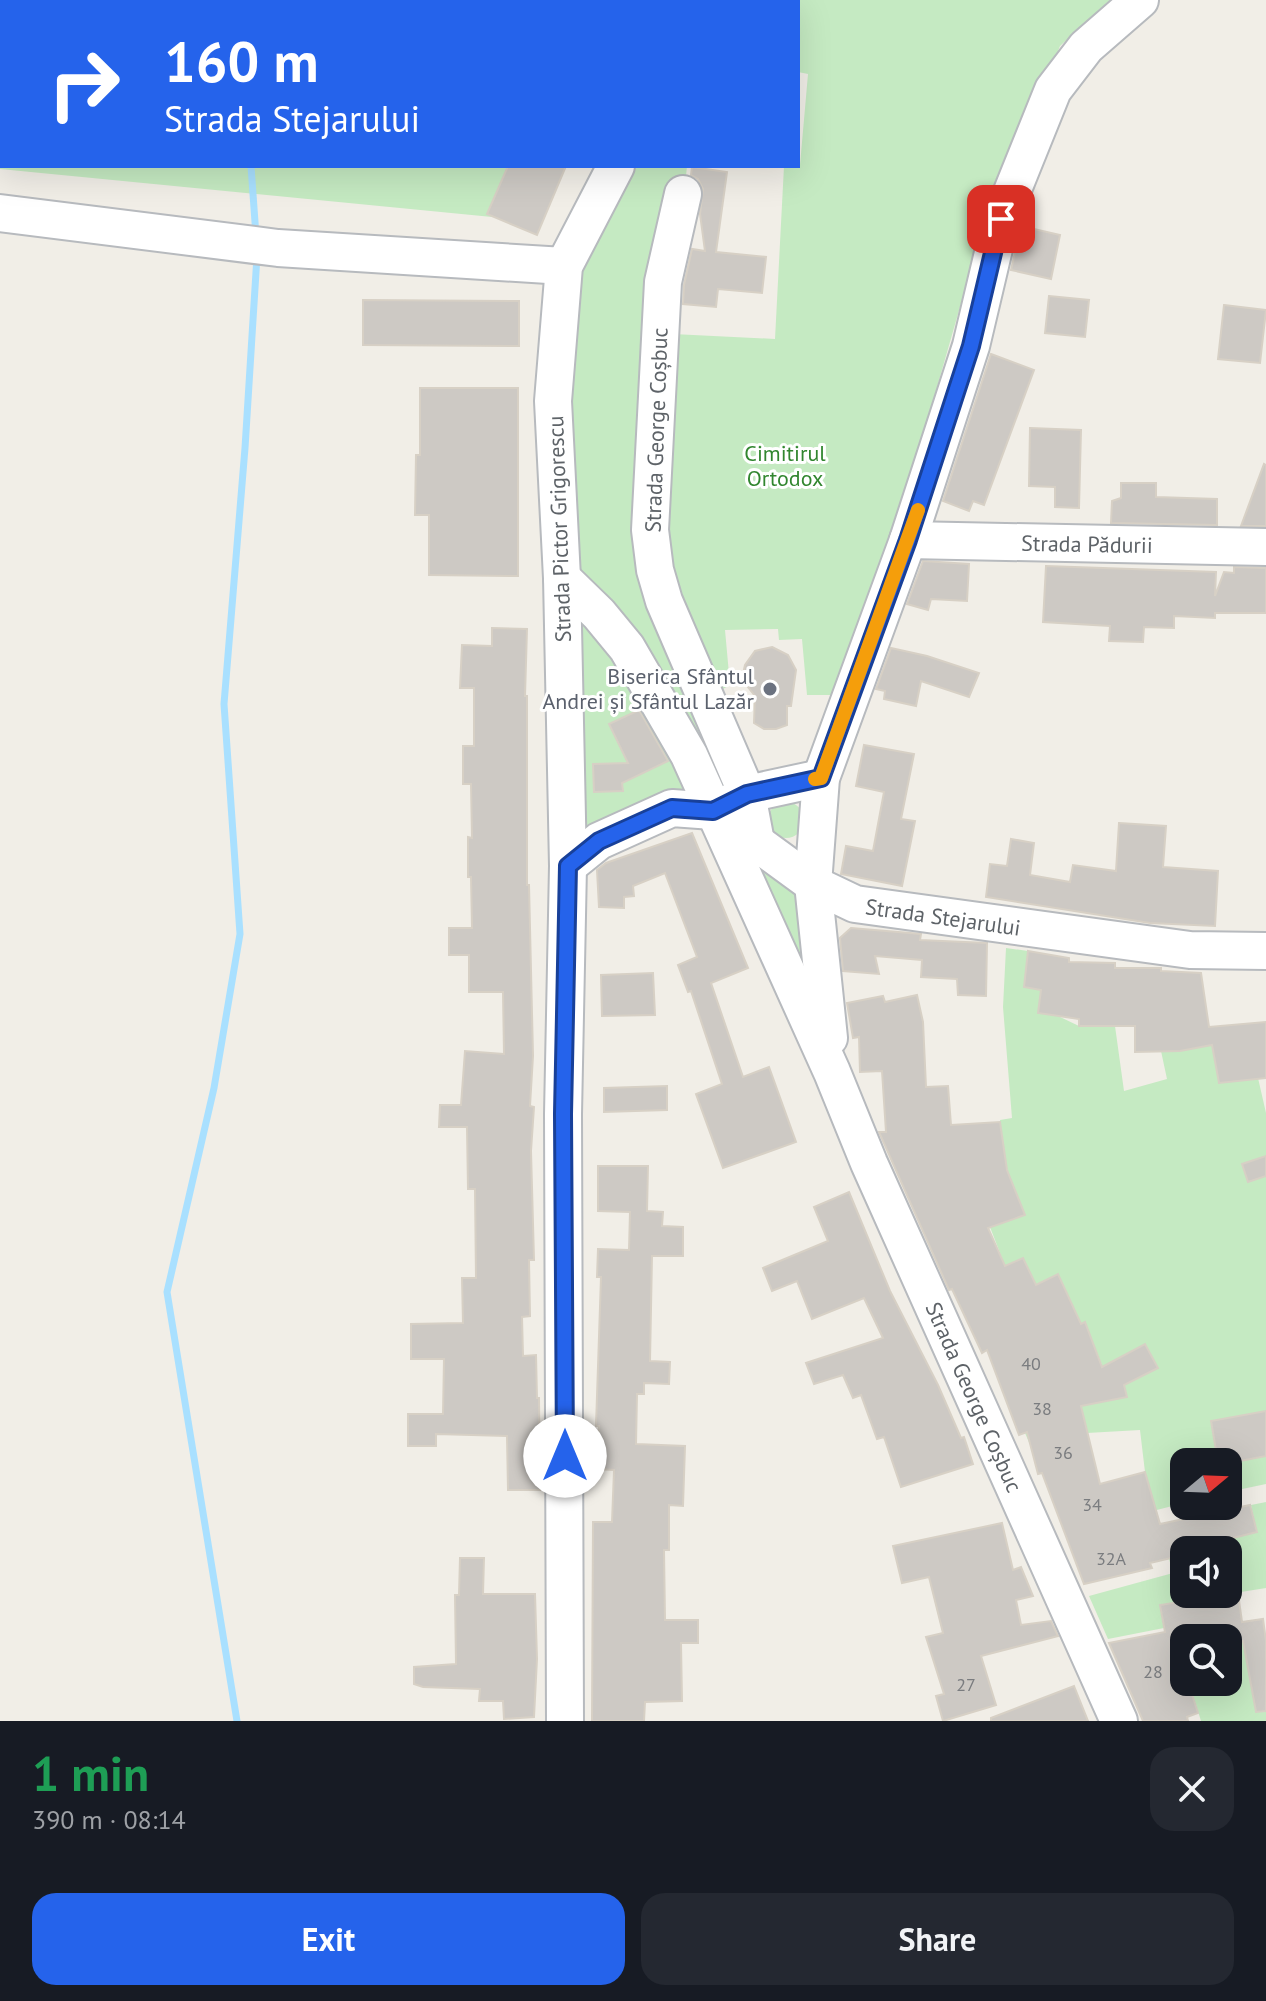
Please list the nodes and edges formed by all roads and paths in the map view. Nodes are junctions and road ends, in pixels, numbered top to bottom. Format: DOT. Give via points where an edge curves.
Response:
graph roads {
  1 [pos="1140,0"];
  2 [pos="615,168"];
  3 [pos="683,194"];
  4 [pos="0,213"];
  5 [pos="564,266"];
  6 [pos="908,540"];
  7 [pos="1266,547"];
  8 [pos="562,578"];
  9 [pos="821,778"];
  10 [pos="747,794"];
  11 [pos="713,811"];
  12 [pos="756,842"];
  13 [pos="568,866"];
  14 [pos="813,884"];
  15 [pos="1266,951"];
  16 [pos="832,1072"];
  17 [pos="565,1721"];
  18 [pos="1119,1721"];
  1 -- 6 [label="street, Strada George Coșbuc" via="1086,47 1053,90 1001,219 971,346"];
  2 -- 5 [label="street, Strada Pictor Grigorescu"];
  3 -- 10 [label="street, Strada George Coșbuc" via="663,282 650,530 664,601"];
  4 -- 5 [label="street" via="278,248"];
  5 -- 8 [label="street, Strada Pictor Grigorescu" via="553,401"];
  6 -- 7 [label="street, Strada Pădurii"];
  6 -- 9 [label="street, Strada George Coșbuc"];
  8 -- 11 [label="street, Strada George Coșbuc" via="627,648 689,755"];
  8 -- 13 [label="street, Strada Pictor Grigorescu"];
  9 -- 10 [label="street"];
  9 -- 14 [label="street, Strada George Coșbuc"];
  10 -- 11 [label="street"];
  10 -- 12 [label="street, Strada George Coșbuc"];
  11 -- 12 [label="street, Strada Stejarului"];
  11 -- 13 [label="street" via="672,808 599,841"];
  11 -- 16 [label="street, Strada George Coșbuc"];
  12 -- 14 [label="street, Strada Stejarului"];
  13 -- 17 [label="street, Strada Pictor Grigorescu" via="563,1114"];
  14 -- 15 [label="street, Strada Stejarului" via="855,904 883,909 1190,950"];
  14 -- 16 [label="street, Strada George Coșbuc"];
  16 -- 18 [label="street, Strada George Coșbuc"];
}
